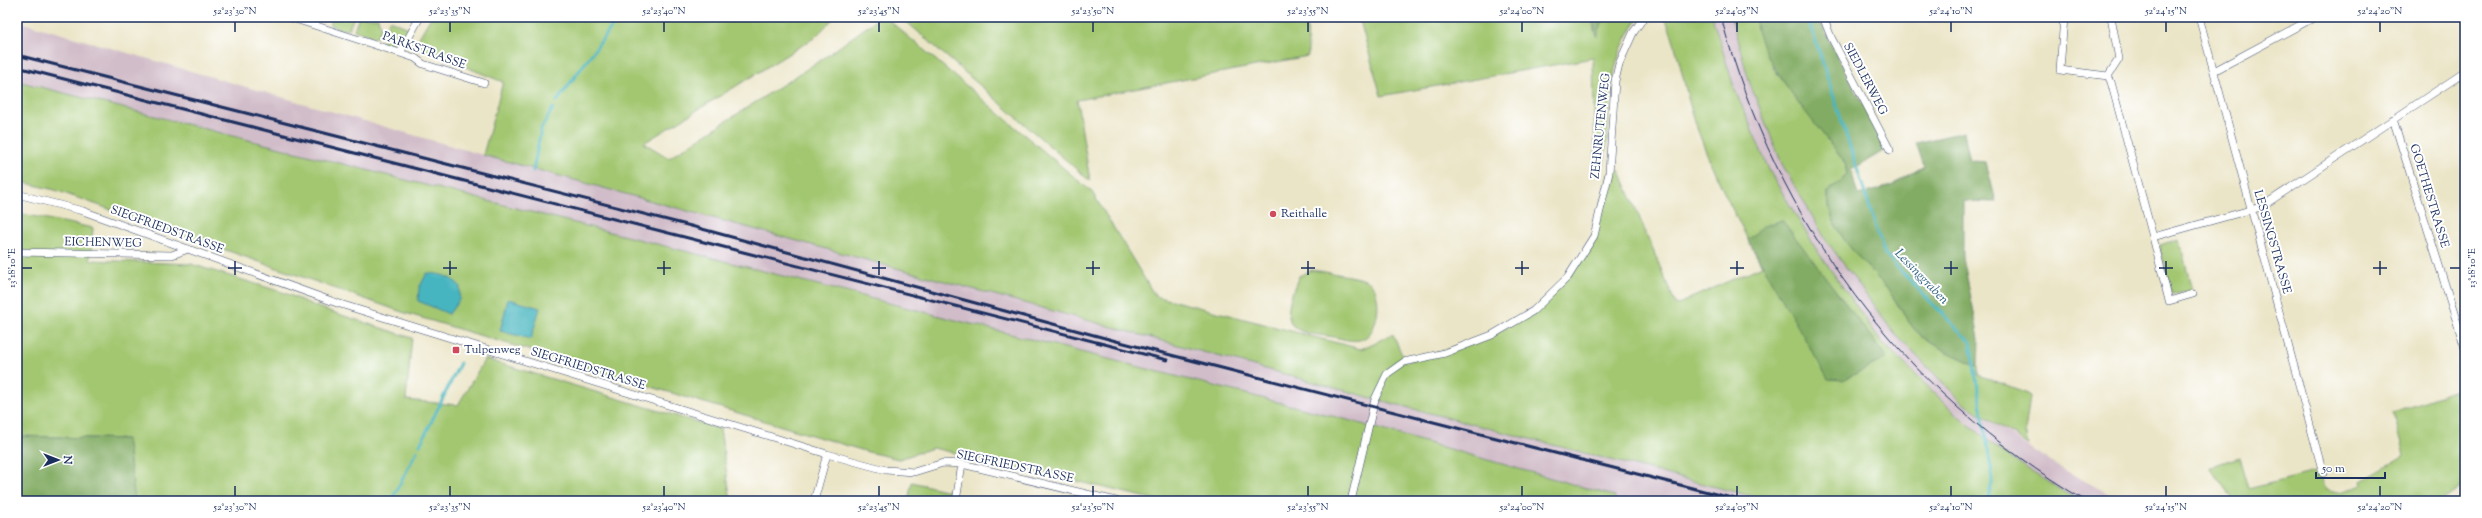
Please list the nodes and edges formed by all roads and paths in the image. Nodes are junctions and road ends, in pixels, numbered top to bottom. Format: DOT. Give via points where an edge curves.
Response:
graph roads {
  1 [pos="289,17"];
  2 [pos="420,17"];
  3 [pos="1644,17"];
  4 [pos="1823,17"];
  5 [pos="2064,17"];
  6 [pos="2110,17"];
  7 [pos="2199,17"];
  8 [pos="2315,17"];
  9 [pos="400,53"];
  10 [pos="2214,71"];
  11 [pos="2465,72"];
  12 [pos="2108,76"];
  13 [pos="484,83"];
  14 [pos="2393,119"];
  15 [pos="1890,150"];
  16 [pos="17,194"];
  17 [pos="2250,210"];
  18 [pos="2153,237"];
  19 [pos="188,249"];
  20 [pos="17,252"];
  21 [pos="2193,294"];
  22 [pos="2465,348"];
  23 [pos="827,454"];
  24 [pos="962,464"];
  25 [pos="2323,473"];
  26 [pos="814,501"];
  27 [pos="956,501"];
  28 [pos="1116,501"];
  29 [pos="1351,501"];
  1 -- 9 [label="street, PARKSTRASSE"];
  2 -- 9 [label="street"];
  3 -- 29 [label="street, ZEHNRUTENWEG" via="1632,33 1619,64 1609,173 1594,236 1568,277 1533,311 1492,336 1445,353 1404,362 1386,374 1375,399"];
  4 -- 15 [label="street, SIEDLERWEG"];
  5 -- 12 [label="street" via="2060,70"];
  6 -- 12 [label="street" via="2119,59"];
  7 -- 10 [label="street, LESSINGSTRASSE"];
  8 -- 10 [label="street"];
  9 -- 13 [label="street, PARKSTRASSE" via="423,64"];
  10 -- 17 [label="street, LESSINGSTRASSE"];
  11 -- 14 [label="street"];
  12 -- 18 [label="street"];
  14 -- 17 [label="street" via="2261,207"];
  14 -- 22 [label="street, GOETHESTRASSE"];
  16 -- 19 [label="street, SIEGFRIEDSTRASSE" via="83,211"];
  17 -- 18 [label="street"];
  17 -- 25 [label="street, LESSINGSTRASSE"];
  18 -- 21 [label="street" via="2170,301"];
  19 -- 20 [label="street, EICHENWEG" via="172,255"];
  19 -- 23 [label="street, SIEGFRIEDSTRASSE" via="337,303"];
  23 -- 24 [label="street, SIEGFRIEDSTRASSE" via="886,470 914,472 943,463"];
  23 -- 26 [label="street"];
  24 -- 27 [label="street"];
  24 -- 28 [label="street, SIEGFRIEDSTRASSE"];
}
